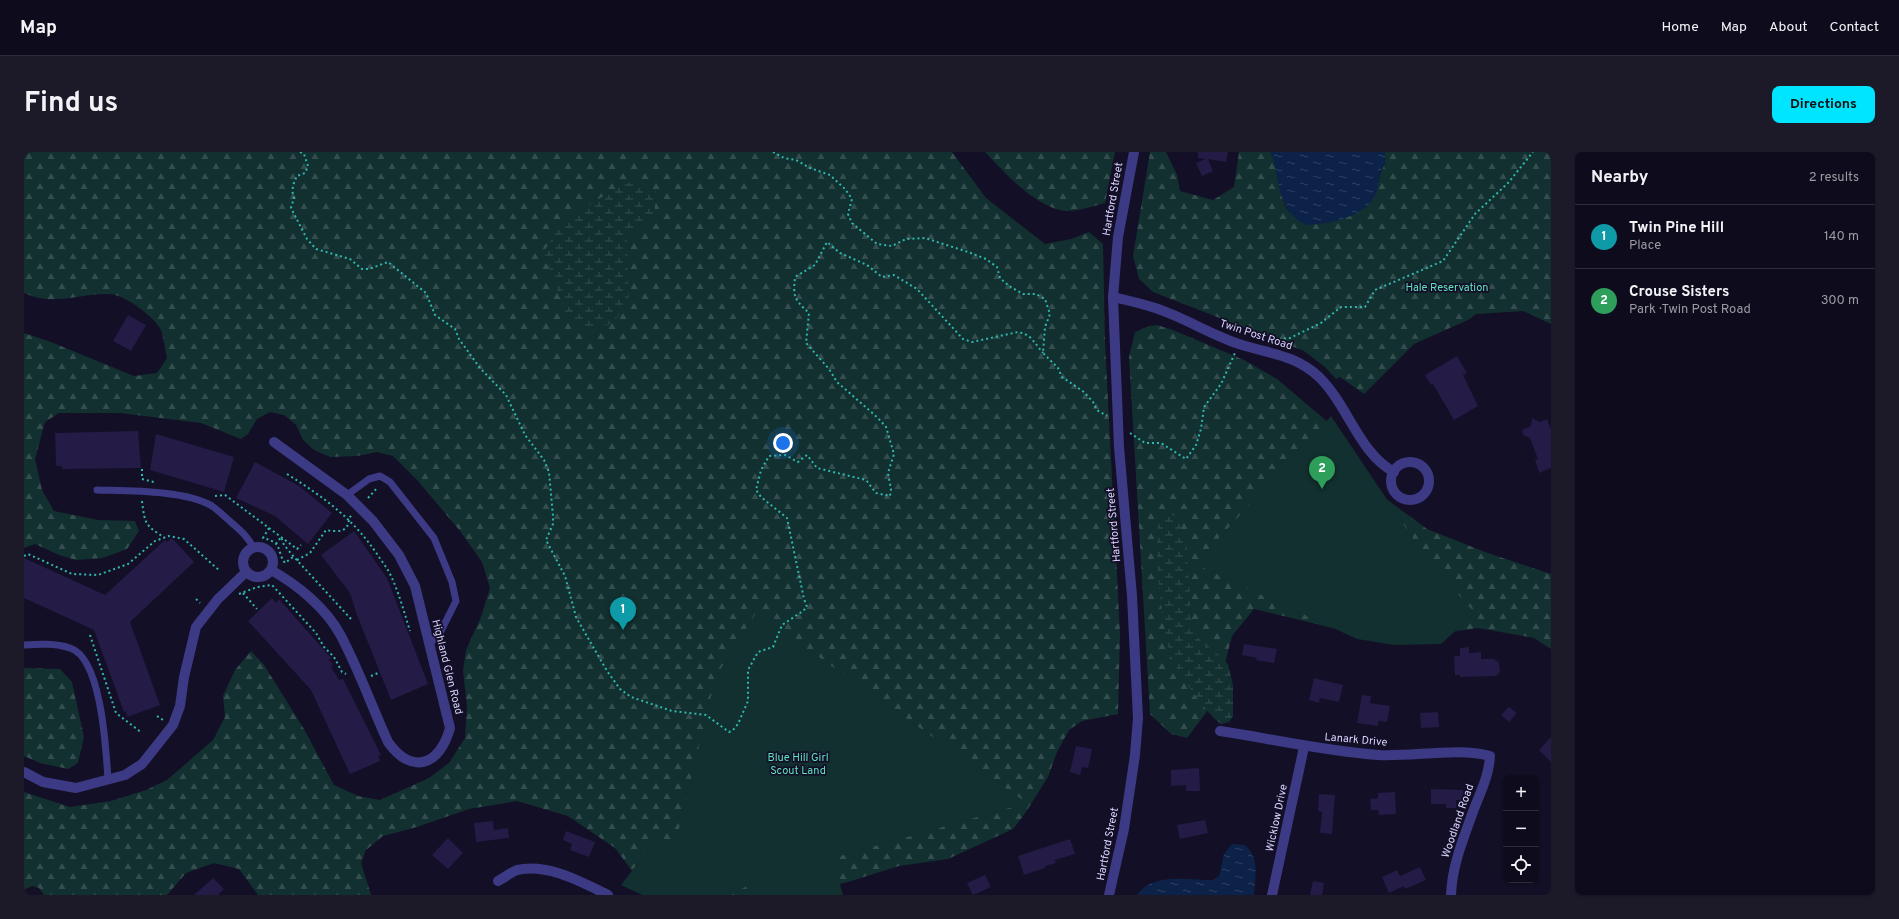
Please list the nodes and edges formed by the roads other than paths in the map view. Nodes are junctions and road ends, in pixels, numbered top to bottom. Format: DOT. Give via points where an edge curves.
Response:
graph roads {
  1 [pos="1134,152"];
  2 [pos="1113,297"];
  3 [pos="274,442"];
  4 [pos="1394,472"];
  5 [pos="96,490"];
  6 [pos="347,495"];
  7 [pos="252,547"];
  8 [pos="271,570"];
  9 [pos="246,572"];
  10 [pos="24,645"];
  11 [pos="428,645"];
  12 [pos="1220,731"];
  13 [pos="1304,747"];
  14 [pos="1490,756"];
  15 [pos="24,772"];
  16 [pos="108,780"];
  17 [pos="498,881"];
  18 [pos="608,895"];
  19 [pos="1109,895"];
  20 [pos="1272,895"];
  21 [pos="1451,895"];
  1 -- 2 [label="street, Hartford Street" via="1118,237"];
  2 -- 4 [label="street, Twin Post Road" via="1152,307 1239,344 1278,353 1302,364 1314,372 1333,394 1376,459"];
  2 -- 19 [label="street, Hartford Street" via="1118,425 1132,596 1138,718 1124,829"];
  3 -- 6 [label="street, Highland Glen Road"];
  5 -- 7 [label="lane" via="157,493 191,498 218,511 244,534"];
  6 -- 11 [label="street, Highland Glen Road" via="373,521 399,554 415,586"];
  6 -- 11 [label="lane" via="370,479 380,476 390,482 434,538 452,582 456,601 441,631"];
  7 -- 8 [label="street" via="263,547 268,550 273,559"];
  7 -- 9 [label="street" via="242,561"];
  8 -- 9 [label="street" via="259,577"];
  8 -- 11 [label="street, Highland Glen Road" via="300,590 325,614 341,635 388,742 403,760 420,763 436,756 446,742 450,728"];
  9 -- 16 [label="street" via="218,599 196,627 180,706 173,725 142,764 125,775"];
  10 -- 16 [label="lane" via="43,644 71,648 85,659 97,690"];
  12 -- 13 [label="street, Lanark Drive"];
  13 -- 14 [label="street, Lanark Drive" via="1380,755 1410,756 1466,752"];
  13 -- 20 [label="street, Wicklow Drive"];
  14 -- 21 [label="street, Woodland Road" via="1489,771 1464,834 1452,879"];
  15 -- 16 [label="street" via="43,782 76,788"];
  17 -- 18 [label="street" via="516,871 536,868 573,879"];
}
